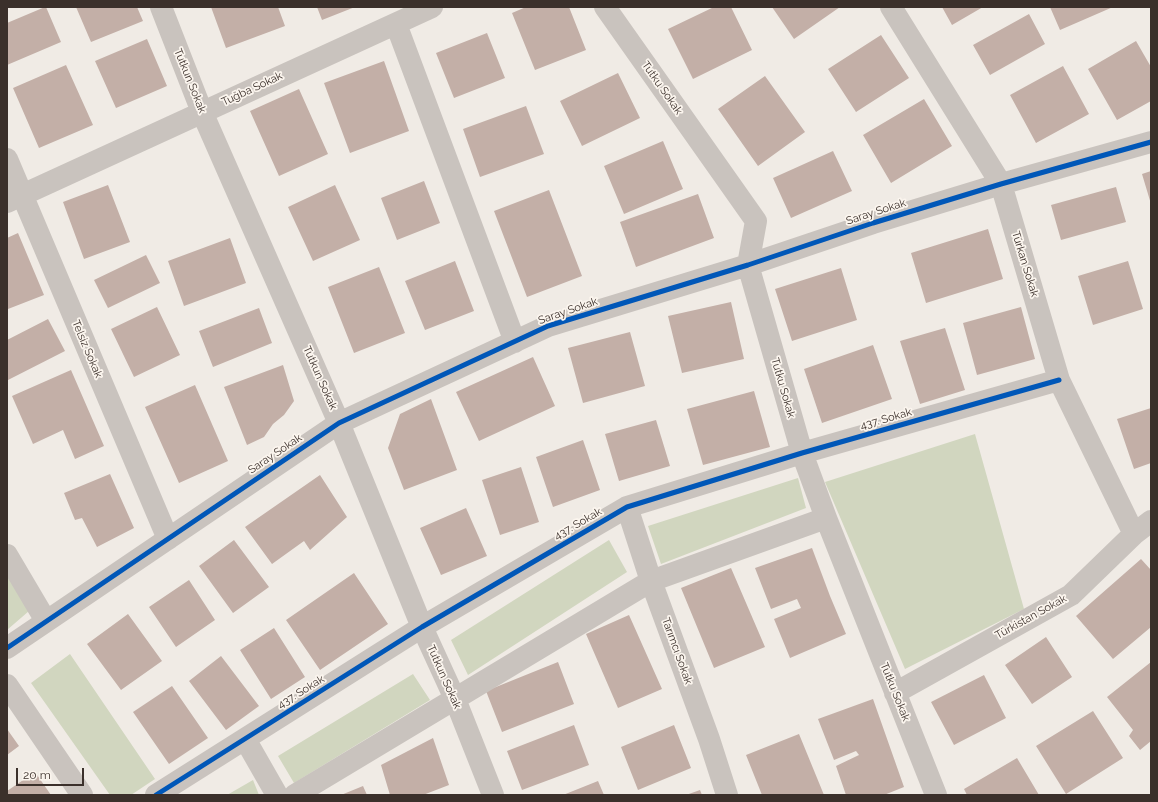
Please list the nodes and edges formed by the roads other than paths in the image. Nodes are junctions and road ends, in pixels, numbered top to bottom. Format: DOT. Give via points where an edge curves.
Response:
graph roads {
  1 [pos="161,7"];
  2 [pos="432,7"];
  3 [pos="605,7"];
  4 [pos="891,7"];
  5 [pos="396,24"];
  6 [pos="202,112"];
  7 [pos="1151,142"];
  8 [pos="7,159"];
  9 [pos="1001,184"];
  10 [pos="14,198"];
  11 [pos="748,265"];
  12 [pos="515,342"];
  13 [pos="1059,380"];
  14 [pos="339,422"];
  15 [pos="802,453"];
  16 [pos="627,507"];
  17 [pos="826,518"];
  18 [pos="1151,521"];
  19 [pos="1134,534"];
  20 [pos="168,539"];
  21 [pos="7,555"];
  22 [pos="651,581"];
  23 [pos="46,621"];
  24 [pos="422,627"];
  25 [pos="7,648"];
  26 [pos="7,685"];
  27 [pos="895,693"];
  28 [pos="455,700"];
  29 [pos="245,739"];
  30 [pos="82,795"];
  31 [pos="156,795"];
  32 [pos="277,795"];
  33 [pos="295,795"];
  34 [pos="493,795"];
  35 [pos="727,795"];
  36 [pos="936,795"];
  1 -- 6 [label="street, Tutkun Sokak"];
  2 -- 5 [label="street, Tuğba Sokak"];
  3 -- 11 [label="street, Tutku Sokak" via="756,221"];
  4 -- 9 [label="street, Türkan Sokak"];
  5 -- 6 [label="street, Tuğba Sokak"];
  5 -- 12 [label="street"];
  6 -- 10 [label="street, Tuğba Sokak"];
  6 -- 14 [label="street, Tutkun Sokak"];
  7 -- 9 [label="street, Saray Sokak"];
  8 -- 10 [label="street, Telsiz Sokak"];
  9 -- 11 [label="street, Saray Sokak"];
  9 -- 13 [label="street, Türkan Sokak"];
  10 -- 20 [label="street, Telsiz Sokak"];
  11 -- 12 [label="street, Saray Sokak" via="548,326"];
  11 -- 15 [label="street, Tutku Sokak"];
  12 -- 14 [label="street, Saray Sokak"];
  13 -- 15 [label="street, 437. Sokak"];
  13 -- 19 [label="street, Türkan Sokak"];
  14 -- 20 [label="street, Saray Sokak"];
  14 -- 24 [label="street, Tutkun Sokak"];
  15 -- 16 [label="street, 437. Sokak"];
  15 -- 17 [label="street, Tutku Sokak"];
  16 -- 22 [label="street, Tarımcı Sokak"];
  16 -- 24 [label="street, 437. Sokak"];
  17 -- 22 [label="street"];
  17 -- 27 [label="street, Tutku Sokak"];
  18 -- 19 [label="street, Türkistan Sokak"];
  19 -- 27 [label="street, Türkistan Sokak" via="1071,595"];
  20 -- 23 [label="street, Saray Sokak"];
  21 -- 23 [label="street"];
  22 -- 28 [label="street"];
  22 -- 35 [label="street, Tarımcı Sokak"];
  23 -- 25 [label="street, Saray Sokak"];
  24 -- 28 [label="street, Tutkun Sokak"];
  24 -- 29 [label="street, 437. Sokak"];
  26 -- 30 [label="street"];
  27 -- 36 [label="street, Tutku Sokak"];
  28 -- 33 [label="street"];
  28 -- 34 [label="street, Tutkun Sokak"];
  29 -- 31 [label="street, 437. Sokak"];
  29 -- 32 [label="street"];
}
